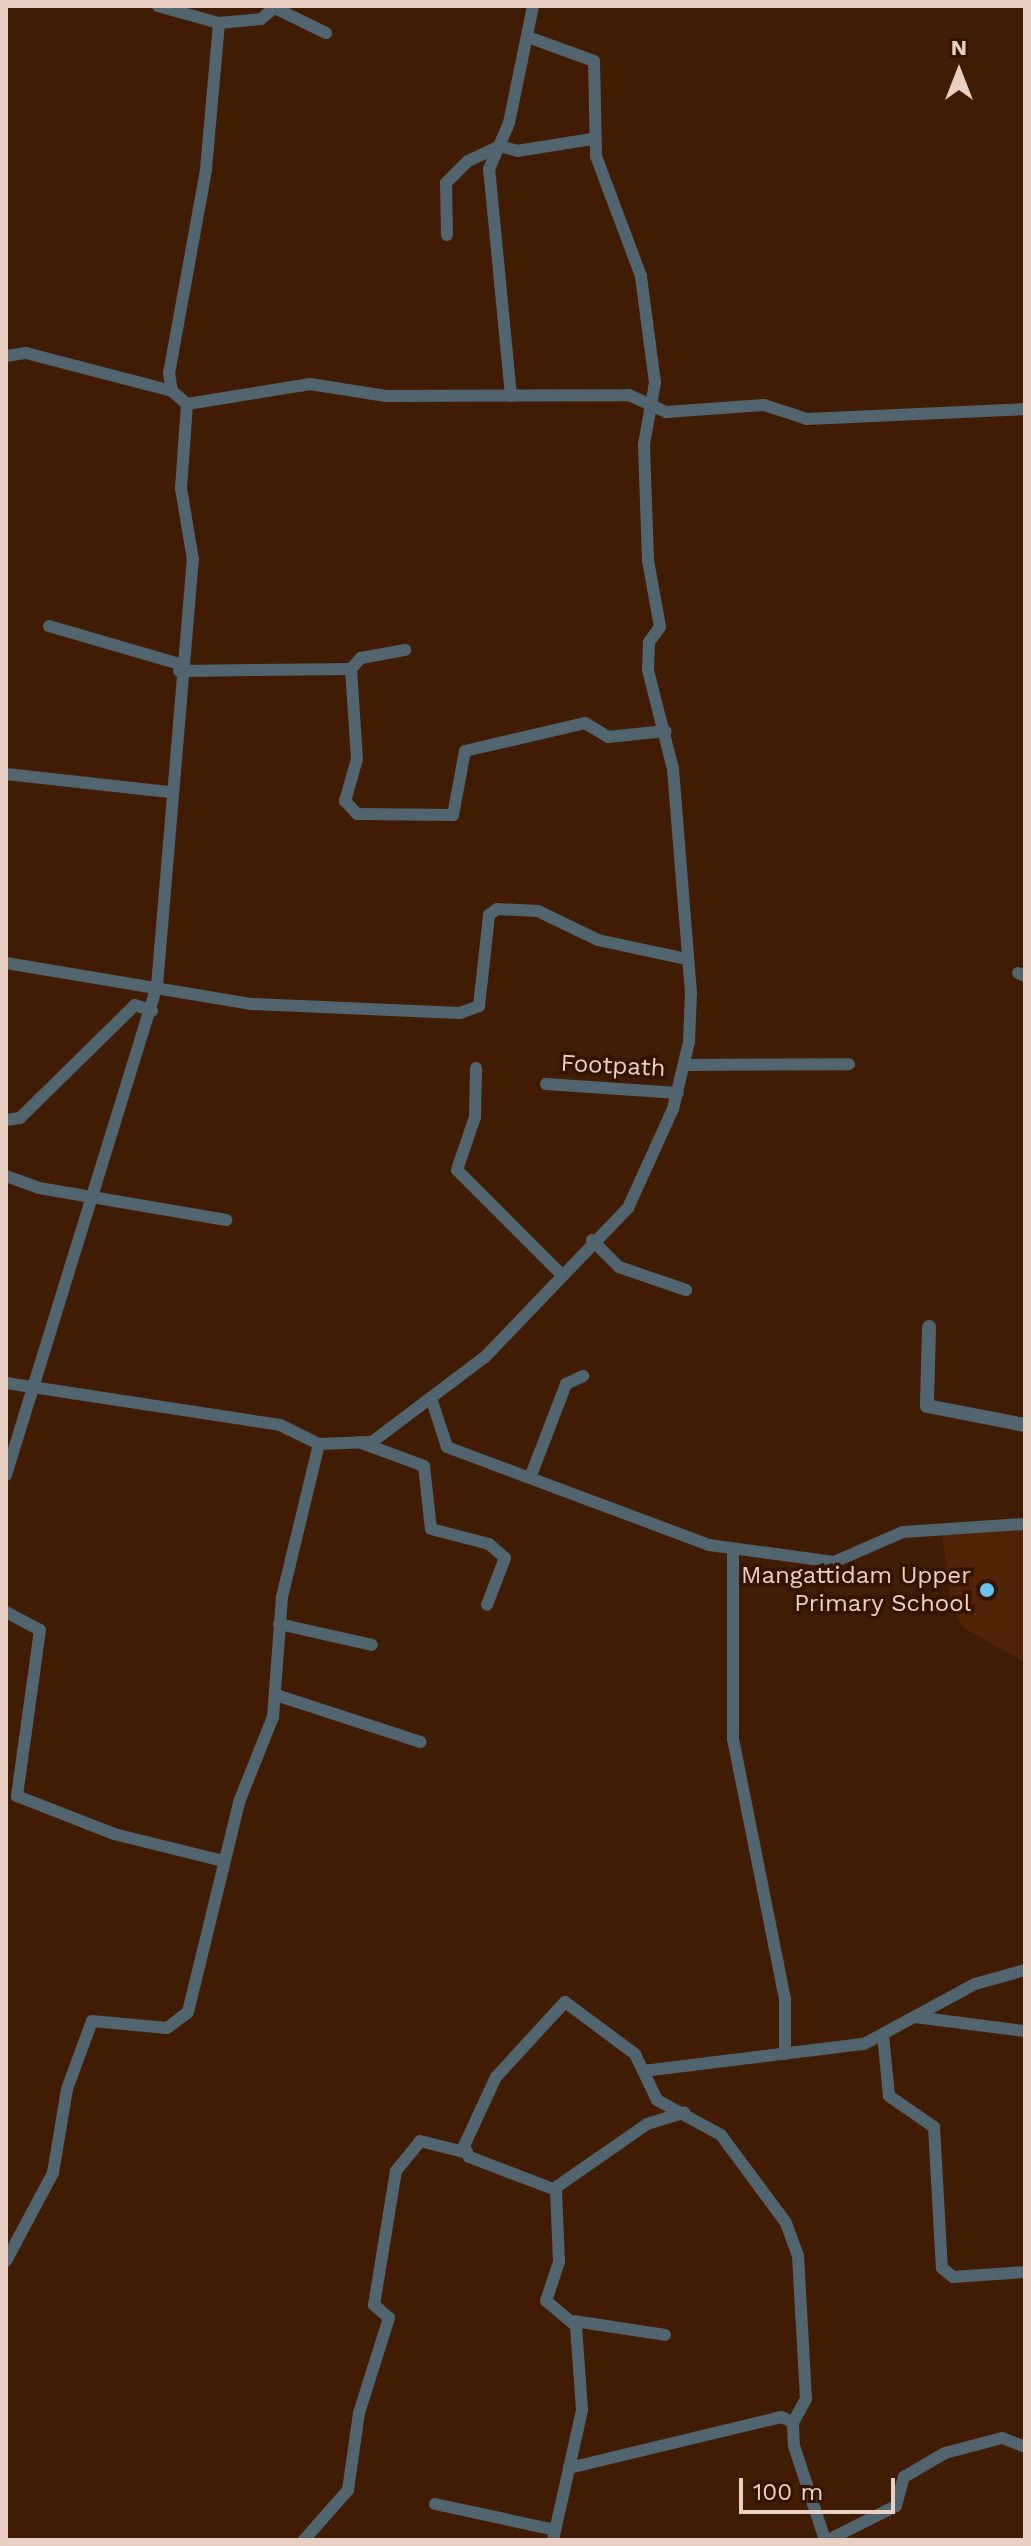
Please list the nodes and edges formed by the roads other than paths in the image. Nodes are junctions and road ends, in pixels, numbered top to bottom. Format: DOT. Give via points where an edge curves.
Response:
graph roads {
  1 [pos="158,6"];
  2 [pos="533,6"];
  3 [pos="275,7"];
  4 [pos="219,23"];
  5 [pos="326,33"];
  6 [pos="528,37"];
  7 [pos="592,139"];
  8 [pos="500,146"];
  9 [pos="447,235"];
  10 [pos="6,356"];
  11 [pos="172,391"];
  12 [pos="511,396"];
  13 [pos="646,403"];
  14 [pos="187,404"];
  15 [pos="1025,409"];
  16 [pos="49,626"];
  17 [pos="405,650"];
  18 [pos="180,668"];
  19 [pos="351,669"];
  20 [pos="666,731"];
  21 [pos="6,774"];
  22 [pos="169,792"];
  23 [pos="687,959"];
  24 [pos="6,963"];
  25 [pos="157,986"];
  26 [pos="152,1011"];
  27 [pos="849,1064"];
  28 [pos="684,1065"];
  29 [pos="476,1068"];
  30 [pos="546,1084"];
  31 [pos="678,1093"];
  32 [pos="6,1120"];
  33 [pos="6,1176"];
  34 [pos="89,1195"];
  35 [pos="226,1220"];
  36 [pos="592,1240"];
  37 [pos="560,1273"];
  38 [pos="686,1290"];
  39 [pos="929,1327"];
  40 [pos="583,1376"];
  41 [pos="6,1383"];
  42 [pos="28,1389"];
  43 [pos="432,1401"];
  44 [pos="1025,1425"];
  45 [pos="359,1442"];
  46 [pos="319,1444"];
  47 [pos="6,1475"];
  48 [pos="530,1478"];
  49 [pos="1025,1524"];
  50 [pos="733,1550"];
  51 [pos="487,1605"];
  52 [pos="6,1612"];
  53 [pos="279,1624"];
  54 [pos="372,1645"];
  55 [pos="276,1695"];
  56 [pos="421,1742"];
  57 [pos="223,1861"];
  58 [pos="1025,1970"];
  59 [pos="915,2017"];
  60 [pos="1025,2031"];
  61 [pos="883,2035"];
  62 [pos="785,2054"];
  63 [pos="643,2071"];
  64 [pos="684,2113"];
  65 [pos="464,2152"];
  66 [pos="555,2188"];
  67 [pos="6,2261"];
  68 [pos="1025,2272"];
  69 [pos="574,2321"];
  70 [pos="665,2335"];
  71 [pos="793,2422"];
  72 [pos="1025,2447"];
  73 [pos="569,2468"];
  74 [pos="435,2504"];
  75 [pos="554,2535"];
  76 [pos="304,2540"];
  77 [pos="826,2540"];
  1 -- 4 [label="street"];
  2 -- 6 [label="street"];
  3 -- 4 [label="street" via="261,19"];
  3 -- 5 [label="street"];
  4 -- 11 [label="street" via="206,170"];
  6 -- 7 [label="street" via="594,61"];
  6 -- 8 [label="street"];
  7 -- 8 [label="street" via="517,151"];
  7 -- 13 [label="street" via="641,276 655,383"];
  8 -- 9 [label="street" via="446,183"];
  8 -- 12 [label="street" via="489,169"];
  10 -- 11 [label="street" via="26,353"];
  11 -- 14 [label="street"];
  12 -- 13 [label="street" via="629,395"];
  12 -- 14 [label="street" via="386,396 310,384"];
  13 -- 15 [label="street" via="666,412 764,405 807,419"];
  13 -- 20 [label="street" via="648,560 660,627 649,642 648,670"];
  14 -- 18 [label="street" via="181,488 193,560"];
  16 -- 18 [label="street"];
  17 -- 19 [label="street" via="361,658"];
  18 -- 19 [label="street"];
  18 -- 22 [label="street"];
  19 -- 20 [label="street" via="357,759 345,801 357,814 453,815 460,755 478,747 585,723 608,737"];
  20 -- 23 [label="street"];
  21 -- 22 [label="street"];
  22 -- 25 [label="street"];
  23 -- 25 [label="street" via="598,940 538,911 497,909 489,915 477,1011 252,1004"];
  23 -- 28 [label="street"];
  24 -- 25 [label="street"];
  25 -- 26 [label="street"];
  26 -- 32 [label="street" via="135,1005 20,1118"];
  26 -- 34 [label="street"];
  27 -- 28 [label="street"];
  28 -- 31 [label="street"];
  29 -- 37 [label="street" via="475,1117 457,1170"];
  30 -- 31 [label="street, Footpath"];
  31 -- 36 [label="street" via="628,1208"];
  33 -- 34 [label="street"];
  34 -- 35 [label="street"];
  34 -- 42 [label="street"];
  36 -- 37 [label="street"];
  36 -- 38 [label="street" via="619,1267"];
  37 -- 43 [label="street" via="485,1357"];
  39 -- 44 [label="street" via="927,1406"];
  40 -- 48 [label="street" via="566,1384"];
  41 -- 42 [label="street"];
  42 -- 46 [label="street" via="141,1399 280,1425"];
  42 -- 47 [label="street"];
  43 -- 45 [label="street" via="372,1442"];
  43 -- 48 [label="street" via="442,1442"];
  45 -- 46 [label="street"];
  45 -- 51 [label="street" via="424,1466 431,1529 489,1544 505,1558"];
  46 -- 53 [label="street"];
  48 -- 50 [label="street"];
  49 -- 50 [label="street" via="903,1532 834,1562"];
  50 -- 62 [label="street" via="733,1739 785,2000"];
  52 -- 57 [label="street" via="40,1630 17,1796 114,1834"];
  53 -- 54 [label="street"];
  53 -- 55 [label="street"];
  55 -- 56 [label="street"];
  55 -- 57 [label="street"];
  57 -- 67 [label="street" via="188,2012 167,2028 92,2021 67,2089 53,2173"];
  58 -- 59 [label="street" via="975,1984"];
  59 -- 60 [label="street"];
  59 -- 61 [label="street"];
  61 -- 62 [label="street"];
  61 -- 68 [label="street" via="889,2096 934,2127 942,2268 953,2277"];
  62 -- 63 [label="street"];
  63 -- 64 [label="street" via="649,2093"];
  63 -- 65 [label="street" via="635,2054 573,2005 560,2003 482,2097"];
  64 -- 66 [label="street" via="640,2128"];
  64 -- 71 [label="street" via="721,2135 759,2178 796,2246 806,2399"];
  65 -- 66 [label="street"];
  65 -- 76 [label="street" via="420,2141 396,2171 374,2305 389,2318 359,2413 348,2490"];
  66 -- 69 [label="street" via="560,2251 546,2301"];
  69 -- 70 [label="street"];
  69 -- 73 [label="street" via="582,2410"];
  71 -- 73 [label="street" via="773,2418"];
  71 -- 77 [label="street" via="813,2518"];
  72 -- 77 [label="street" via="1002,2438 945,2453 904,2477 896,2506"];
  73 -- 75 [label="street"];
  74 -- 75 [label="street"];
}
